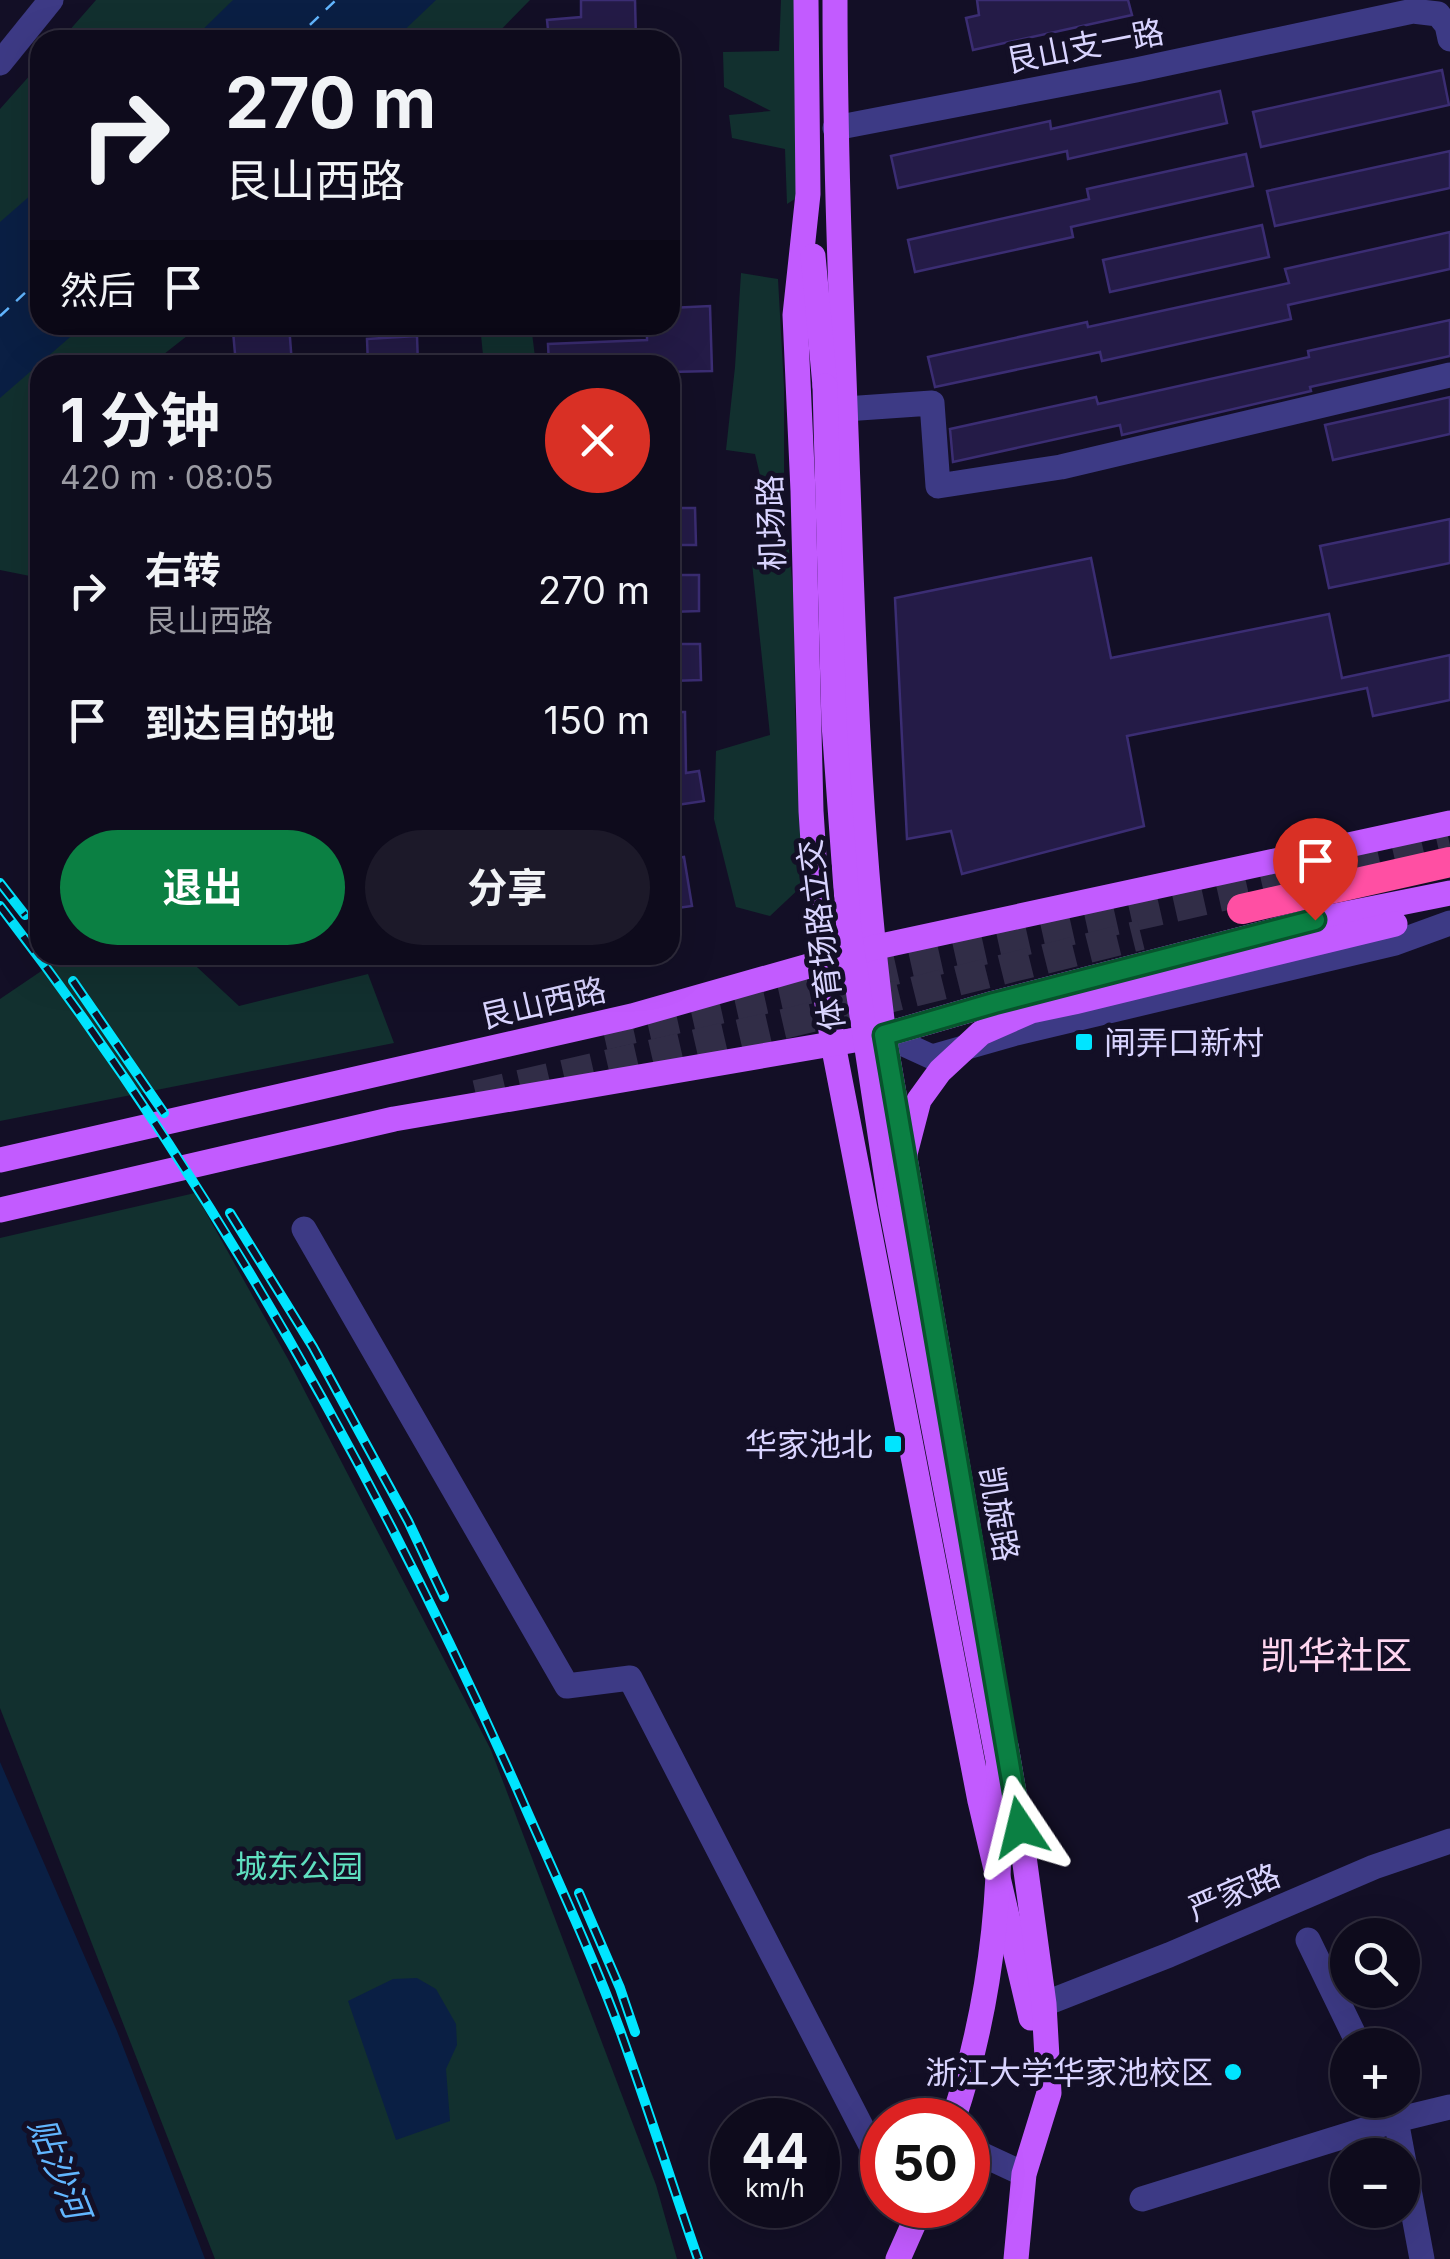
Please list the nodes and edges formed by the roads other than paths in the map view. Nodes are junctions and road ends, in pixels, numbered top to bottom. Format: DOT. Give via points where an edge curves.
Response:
graph roads {
  1 [pos="51,0"];
  2 [pos="806,0"];
  3 [pos="835,0"];
  4 [pos="1450,39"];
  5 [pos="0,63"];
  6 [pos="835,135"];
  7 [pos="808,194"];
  8 [pos="1450,375"];
  9 [pos="825,386"];
  10 [pos="844,409"];
  11 [pos="1450,823"];
  12 [pos="1450,862"];
  13 [pos="1450,893"];
  14 [pos="1450,903"];
  15 [pos="1242,910"];
  16 [pos="1450,923"];
  17 [pos="872,948"];
  18 [pos="822,964"];
  19 [pos="884,1035"];
  20 [pos="833,1044"];
  21 [pos="0,1160"];
  22 [pos="891,1206"];
  23 [pos="0,1210"];
  24 [pos="304,1229"];
  25 [pos="1450,1840"];
  26 [pos="1308,1940"];
  27 [pos="1044,2004"];
  28 [pos="1351,2028"];
  29 [pos="1049,2092"];
  30 [pos="960,2098"];
  31 [pos="1450,2106"];
  32 [pos="1420,2108"];
  33 [pos="1369,2118"];
  34 [pos="1393,2118"];
  35 [pos="860,2124"];
  36 [pos="990,2158"];
  37 [pos="1024,2174"];
  38 [pos="1142,2199"];
  39 [pos="912,2228"];
  40 [pos="898,2259"];
  41 [pos="1016,2259"];
  42 [pos="1422,2259"];
  1 -- 5 [label="street"];
  2 -- 7 [label="main road, 机场路"];
  3 -- 6 [label="main road"];
  4 -- 6 [label="street, 艮山支一路" via="1438,14 1414,11"];
  6 -- 9 [label="main road, 体育场路立交"];
  6 -- 10 [label="main road"];
  7 -- 9 [label="main road, 体育场路立交"];
  7 -- 18 [label="main road, 机场路" via="796,315"];
  8 -- 10 [label="street" via="1061,467 938,486 932,404"];
  9 -- 22 [label="main road, 体育场路立交, bridge" via="834,724 848,930"];
  10 -- 17 [label="main road"];
  11 -- 17 [label="main road, 艮山西路"];
  12 -- 15 [label="highway"];
  13 -- 19 [label="main road" via="1296,925"];
  14 -- 22 [label="main road, bridge" via="1395,924 1031,1011 981,1033 920,1100"];
  16 -- 19 [label="street" via="1395,943 932,1056"];
  17 -- 18 [label="main road, 艮山西路"];
  17 -- 19 [label="main road, 凯旋路"];
  18 -- 20 [label="main road, 机场路"];
  18 -- 21 [label="main road, 艮山西路" via="632,1016"];
  19 -- 20 [label="main road"];
  19 -- 27 [label="main road, 凯旋路"];
  20 -- 23 [label="main road" via="394,1119"];
  20 -- 29 [label="main road" via="980,1801"];
  22 -- 30 [label="main road, 体育场路立交, bridge" via="998,1760 1001,1826 988,1983"];
  24 -- 35 [label="street" via="566,1686 630,1678"];
  25 -- 27 [label="street, 严家路"];
  26 -- 28 [label="street"];
  27 -- 29 [label="main road, 凯旋路"];
  29 -- 37 [label="main road, 凯旋路"];
  31 -- 32 [label="street"];
  33 -- 38 [label="street"];
  34 -- 42 [label="street"];
  36 -- 37 [label="street"];
  37 -- 41 [label="main road, 凯旋路"];
  39 -- 40 [label="main road"];
}
